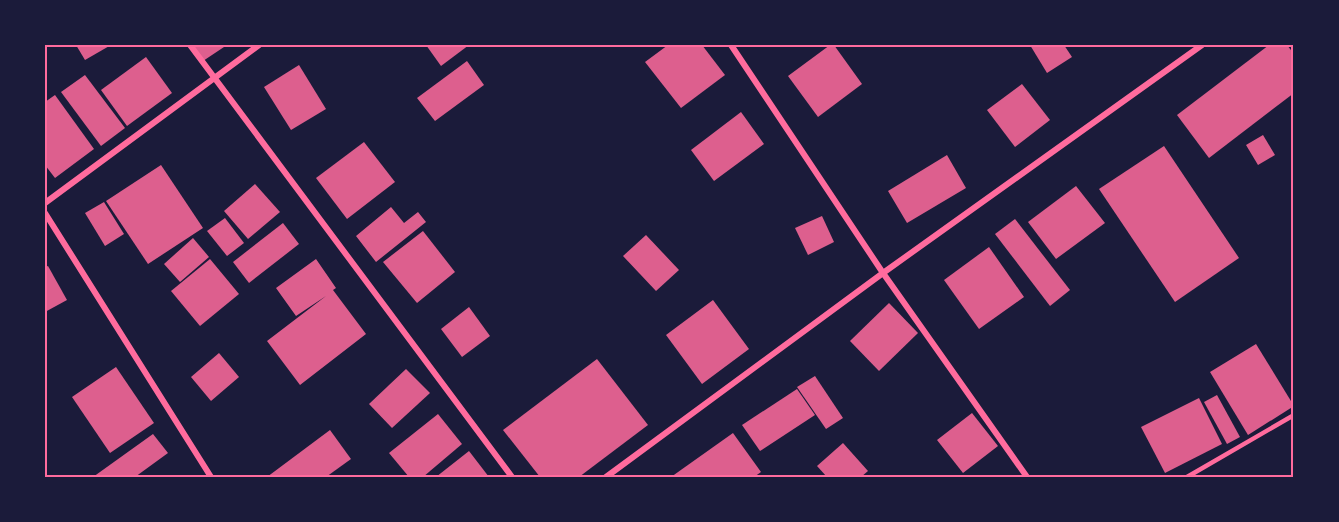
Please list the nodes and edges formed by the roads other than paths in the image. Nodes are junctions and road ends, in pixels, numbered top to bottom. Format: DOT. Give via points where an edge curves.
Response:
graph roads {
  1 [pos="190,45"];
  2 [pos="259,45"];
  3 [pos="731,45"];
  4 [pos="1202,45"];
  5 [pos="215,77"];
  6 [pos="45,203"];
  7 [pos="45,213"];
  8 [pos="883,273"];
  9 [pos="1294,415"];
  10 [pos="211,477"];
  11 [pos="512,477"];
  12 [pos="606,477"];
  13 [pos="1027,477"];
  14 [pos="1187,477"];
  1 -- 5 [label="street"];
  2 -- 5 [label="street"];
  3 -- 8 [label="street"];
  4 -- 8 [label="street"];
  5 -- 6 [label="street"];
  5 -- 11 [label="street"];
  7 -- 10 [label="street"];
  8 -- 12 [label="street"];
  8 -- 13 [label="street"];
  9 -- 14 [label="lane"];
}
